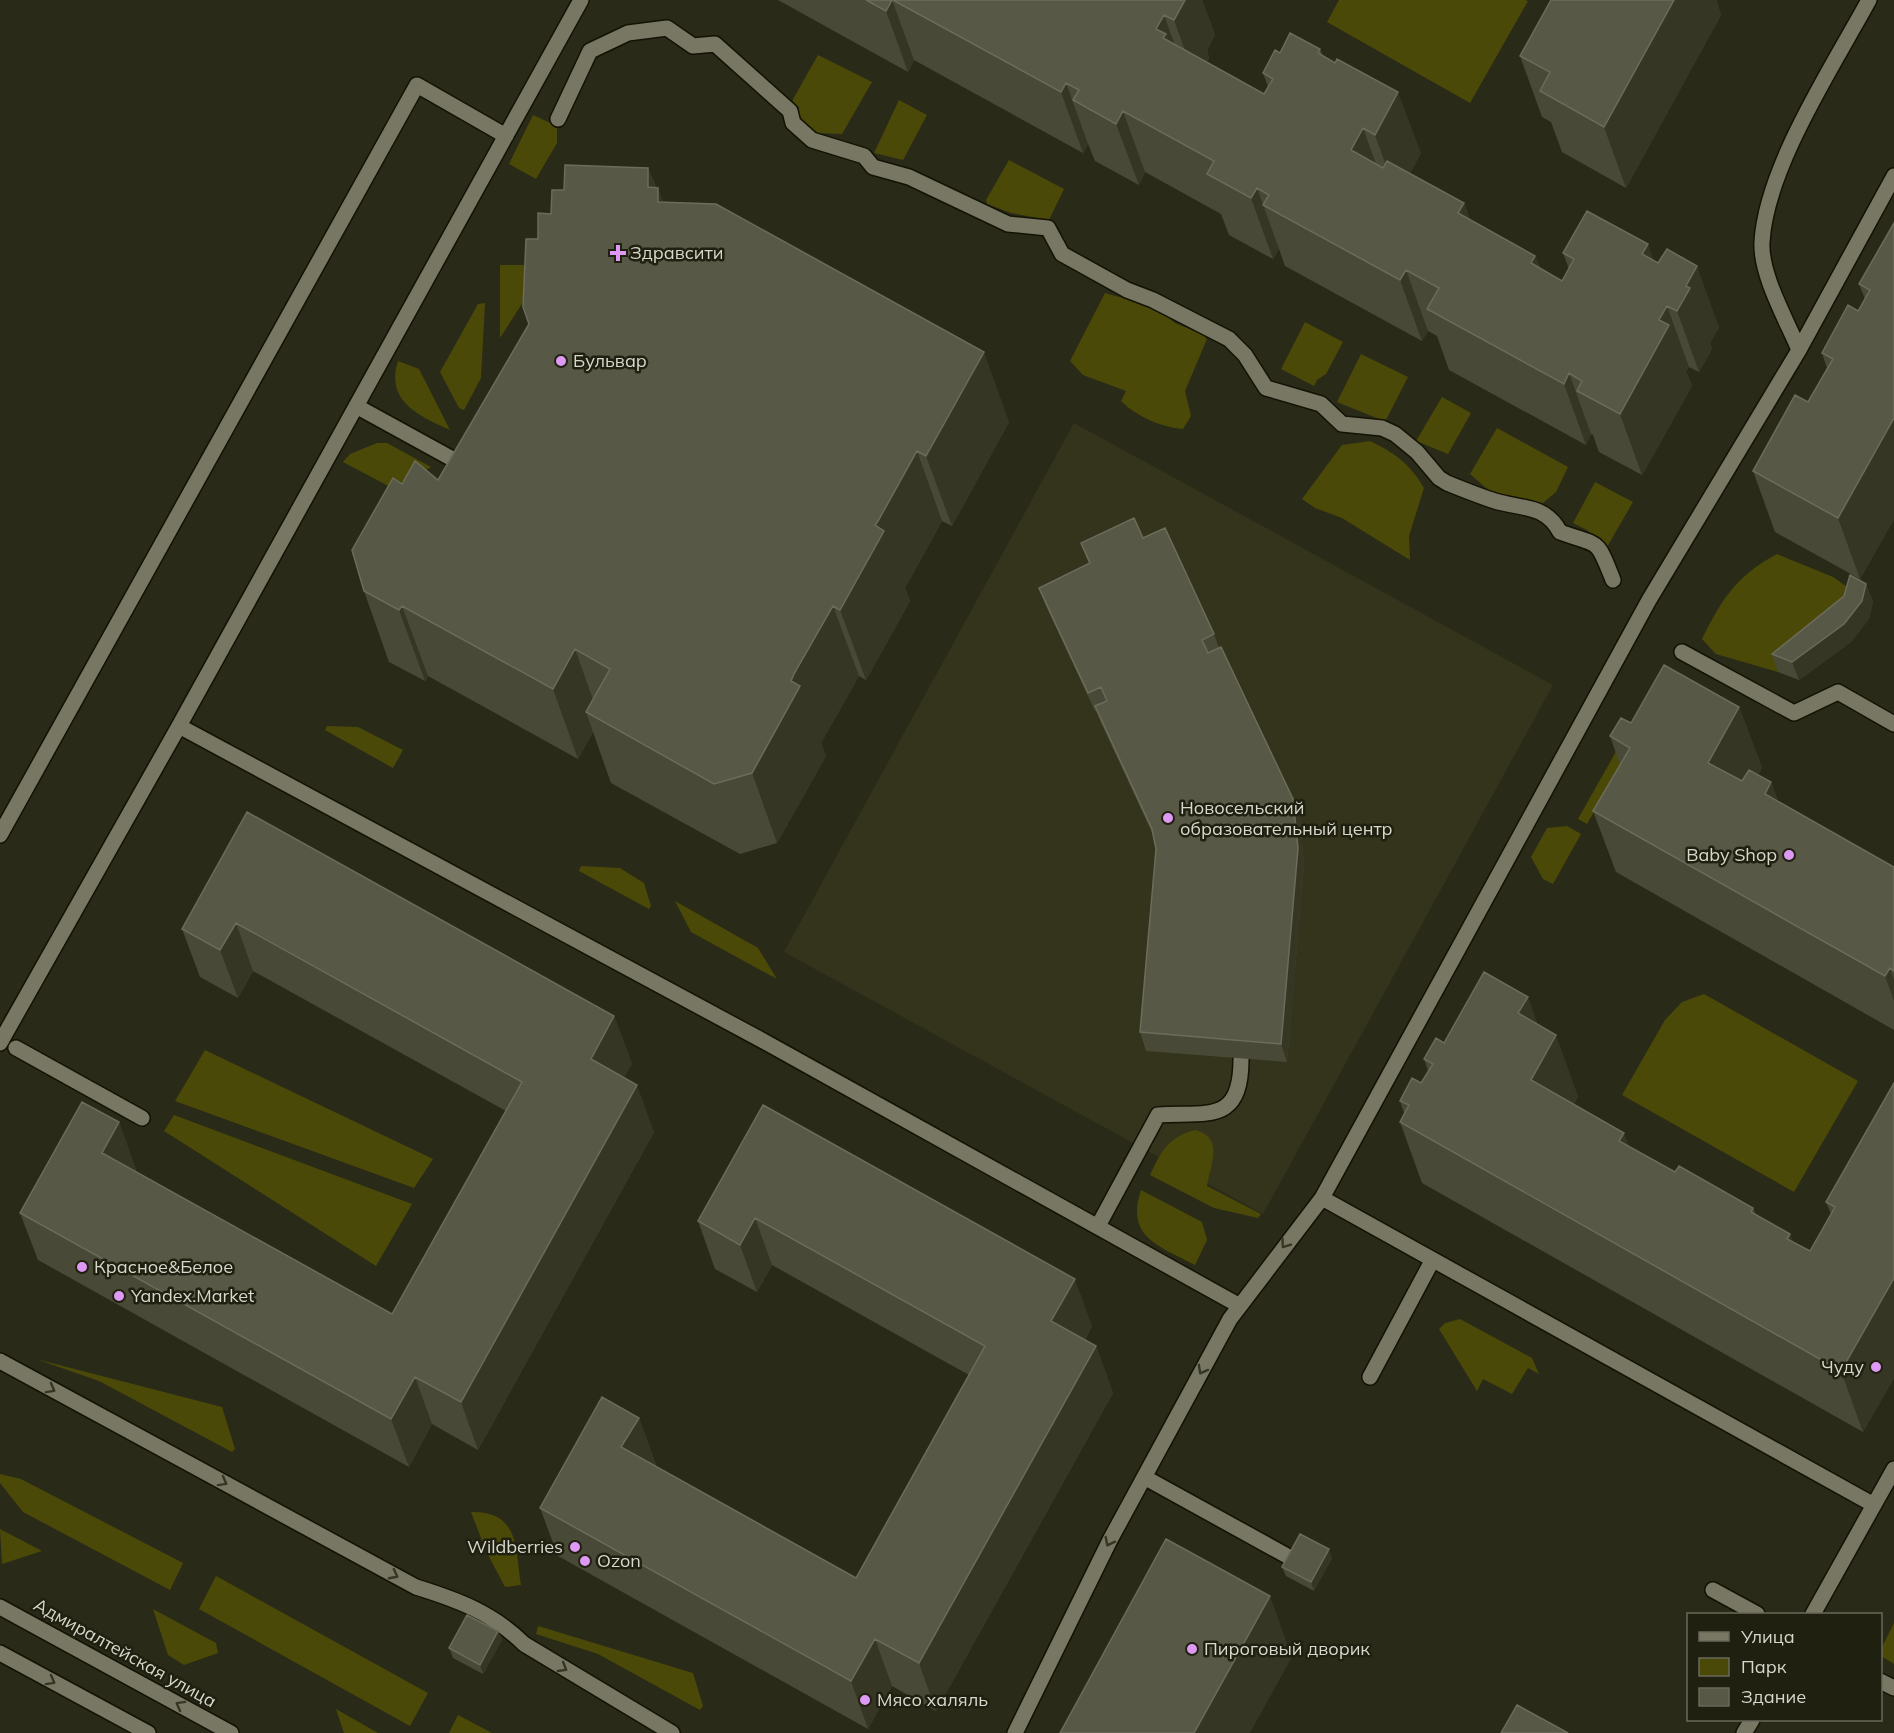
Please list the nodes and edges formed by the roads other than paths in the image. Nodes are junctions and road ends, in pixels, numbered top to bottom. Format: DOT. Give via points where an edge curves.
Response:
graph roads {
  1 [pos="581,0"];
  2 [pos="1869,0"];
  3 [pos="558,119"];
  4 [pos="506,136"];
  5 [pos="1894,176"];
  6 [pos="1799,350"];
  7 [pos="356,406"];
  8 [pos="482,476"];
  9 [pos="1613,580"];
  10 [pos="1682,652"];
  11 [pos="1894,724"];
  12 [pos="179,726"];
  13 [pos="0,834"];
  14 [pos="0,1043"];
  15 [pos="16,1048"];
  16 [pos="1241,1059"];
  17 [pos="142,1118"];
  18 [pos="1322,1198"];
  19 [pos="1098,1226"];
  20 [pos="1432,1261"];
  21 [pos="1240,1306"];
  22 [pos="0,1361"];
  23 [pos="1370,1377"];
  24 [pos="1894,1469"];
  25 [pos="1144,1477"];
  26 [pos="1874,1505"];
  27 [pos="1289,1557"];
  28 [pos="1713,1590"];
  29 [pos="0,1607"];
  30 [pos="1755,1613"];
  31 [pos="1814,1613"];
  32 [pos="0,1653"];
  33 [pos="148,1733"];
  34 [pos="231,1733"];
  35 [pos="672,1733"];
  36 [pos="1015,1733"];
  1 -- 4 [label="street"];
  2 -- 6 [label="street" via="1790,145 1769,203 1762,244 1769,279"];
  3 -- 9 [label="street" via="590,51 628,33 667,28 693,46 715,44 790,111 794,123 812,140 864,156 873,167 909,177 1008,224 1048,228 1062,254 1126,290 1229,339 1245,355 1266,388 1321,404 1342,424 1382,428 1417,452 1447,483 1498,502 1533,508 1553,521 1560,532 1595,544 1604,552"];
  4 -- 7 [label="street"];
  4 -- 13 [label="street" via="417,85"];
  5 -- 6 [label="street"];
  6 -- 18 [label="street" via="1649,600"];
  7 -- 8 [label="street"];
  7 -- 12 [label="street"];
  10 -- 11 [label="street" via="1794,713 1838,692"];
  12 -- 14 [label="street"];
  12 -- 19 [label="street"];
  15 -- 17 [label="street"];
  16 -- 19 [label="street" via="1241,1084 1231,1104 1219,1112 1158,1115"];
  18 -- 20 [label="street"];
  18 -- 21 [label="street, one-way"];
  19 -- 21 [label="street"];
  20 -- 23 [label="street"];
  20 -- 26 [label="street"];
  21 -- 25 [label="street, one-way"];
  22 -- 35 [label="street, one-way" via="416,1587 465,1602 509,1628 524,1644"];
  24 -- 26 [label="street"];
  25 -- 27 [label="street"];
  25 -- 36 [label="street, one-way"];
  26 -- 31 [label="street"];
  28 -- 30 [label="street"];
  34 -- 29 [label="street, Адмиралтейская улица, one-way"];
  32 -- 33 [label="street, one-way"];
}
